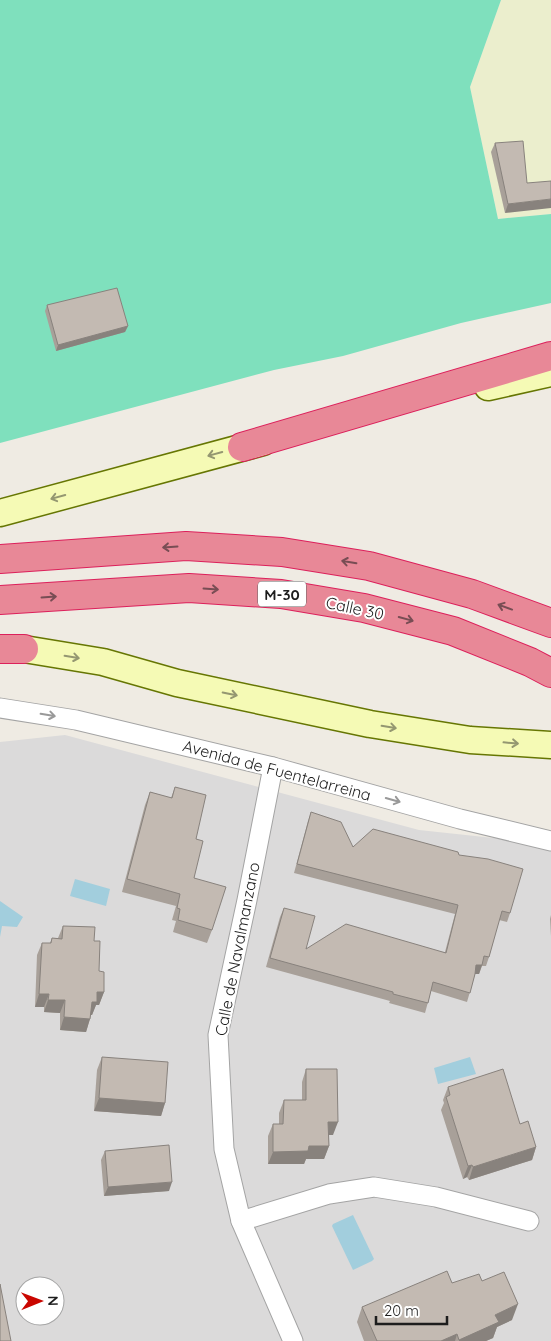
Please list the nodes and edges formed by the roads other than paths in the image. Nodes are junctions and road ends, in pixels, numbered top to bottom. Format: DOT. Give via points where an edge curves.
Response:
graph roads {
  1 [pos="551,356"];
  2 [pos="551,372"];
  3 [pos="242,447"];
  4 [pos="0,513"];
  5 [pos="0,559"];
  6 [pos="0,600"];
  7 [pos="551,624"];
  8 [pos="8,650"];
  9 [pos="551,673"];
  10 [pos="0,708"];
  11 [pos="551,745"];
  12 [pos="273,767"];
  13 [pos="551,841"];
  14 [pos="529,1221"];
  15 [pos="241,1222"];
  16 [pos="293,1341"];
  1 -- 3 [label="highway"];
  2 -- 3 [label="street"];
  3 -- 4 [label="street, one-way"];
  7 -- 5 [label="highway, one-way" via="472,594 369,566 282,552 186,546"];
  6 -- 9 [label="highway, Calle 30 / M-30, one-way" via="189,588 281,594 364,608 453,631"];
  8 -- 11 [label="street, one-way" via="103,662 177,683 370,724 470,740"];
  10 -- 12 [label="street, Avenida de Fuentelarreina, one-way" via="76,720"];
  12 -- 13 [label="street, Avenida de Fuentelarreina, one-way"];
  12 -- 15 [label="street, Calle de Navalmanzano" via="218,1035 224,1149"];
  14 -- 15 [label="street" via="436,1197 374,1187 329,1194"];
  15 -- 16 [label="street, Calle de Navalmanzano"];
}
